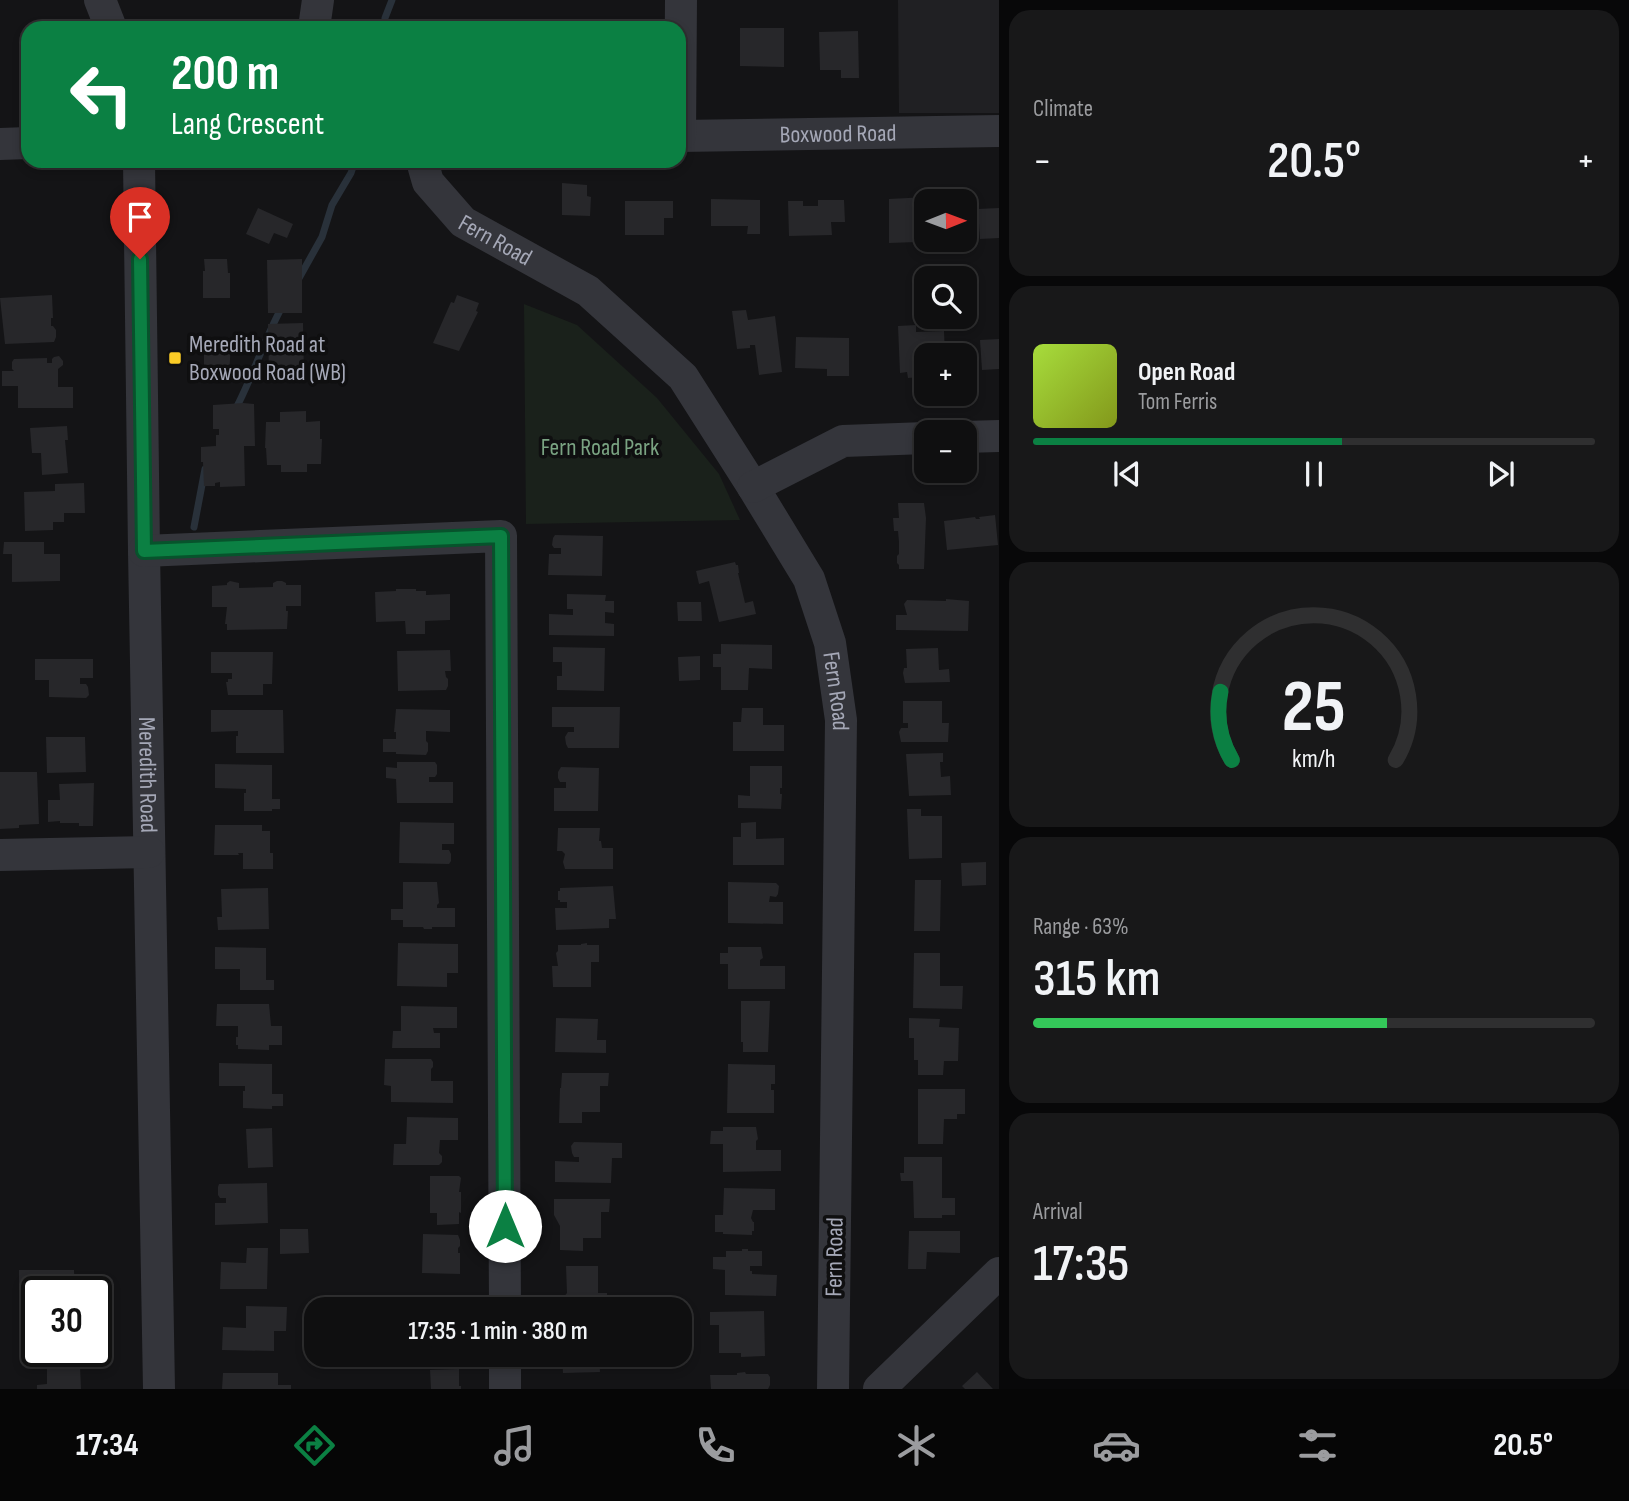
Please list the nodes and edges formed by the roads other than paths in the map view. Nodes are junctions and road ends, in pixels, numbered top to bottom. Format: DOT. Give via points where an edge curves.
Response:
graph roads {
  1 [pos="100,0"];
  2 [pos="317,0"];
  3 [pos="681,0"];
  4 [pos="108,21"];
  5 [pos="315,21"];
  6 [pos="681,21"];
  7 [pos="999,131"];
  8 [pos="686,136"];
  9 [pos="21,143"];
  10 [pos="0,144"];
  11 [pos="139,168"];
  12 [pos="424,168"];
  13 [pos="999,436"];
  14 [pos="977,437"];
  15 [pos="914,438"];
  16 [pos="753,487"];
  17 [pos="144,551"];
  18 [pos="149,852"];
  19 [pos="0,855"];
  20 [pos="999,1273"];
  21 [pos="505,1297"];
  22 [pos="505,1367"];
  23 [pos="159,1389"];
  24 [pos="505,1389"];
  25 [pos="832,1389"];
  26 [pos="879,1389"];
  1 -- 4 [label="street"];
  2 -- 5 [label="street"];
  3 -- 6 [label="street"];
  7 -- 8 [label="street, Boxwood Road"];
  9 -- 10 [label="street"];
  11 -- 17 [label="street, Meredith Road"];
  12 -- 16 [label="street, Fern Road" via="428,181 463,222 588,291 683,377"];
  13 -- 14 [label="street"];
  15 -- 16 [label="street" via="843,440"];
  16 -- 25 [label="street, Fern Road" via="808,579 830,643 841,720"];
  17 -- 18 [label="street, Meredith Road"];
  17 -- 21 [label="street" via="501,536"];
  18 -- 19 [label="street"];
  18 -- 23 [label="street, Meredith Road"];
  20 -- 26 [label="street"];
  22 -- 24 [label="street"];
}
